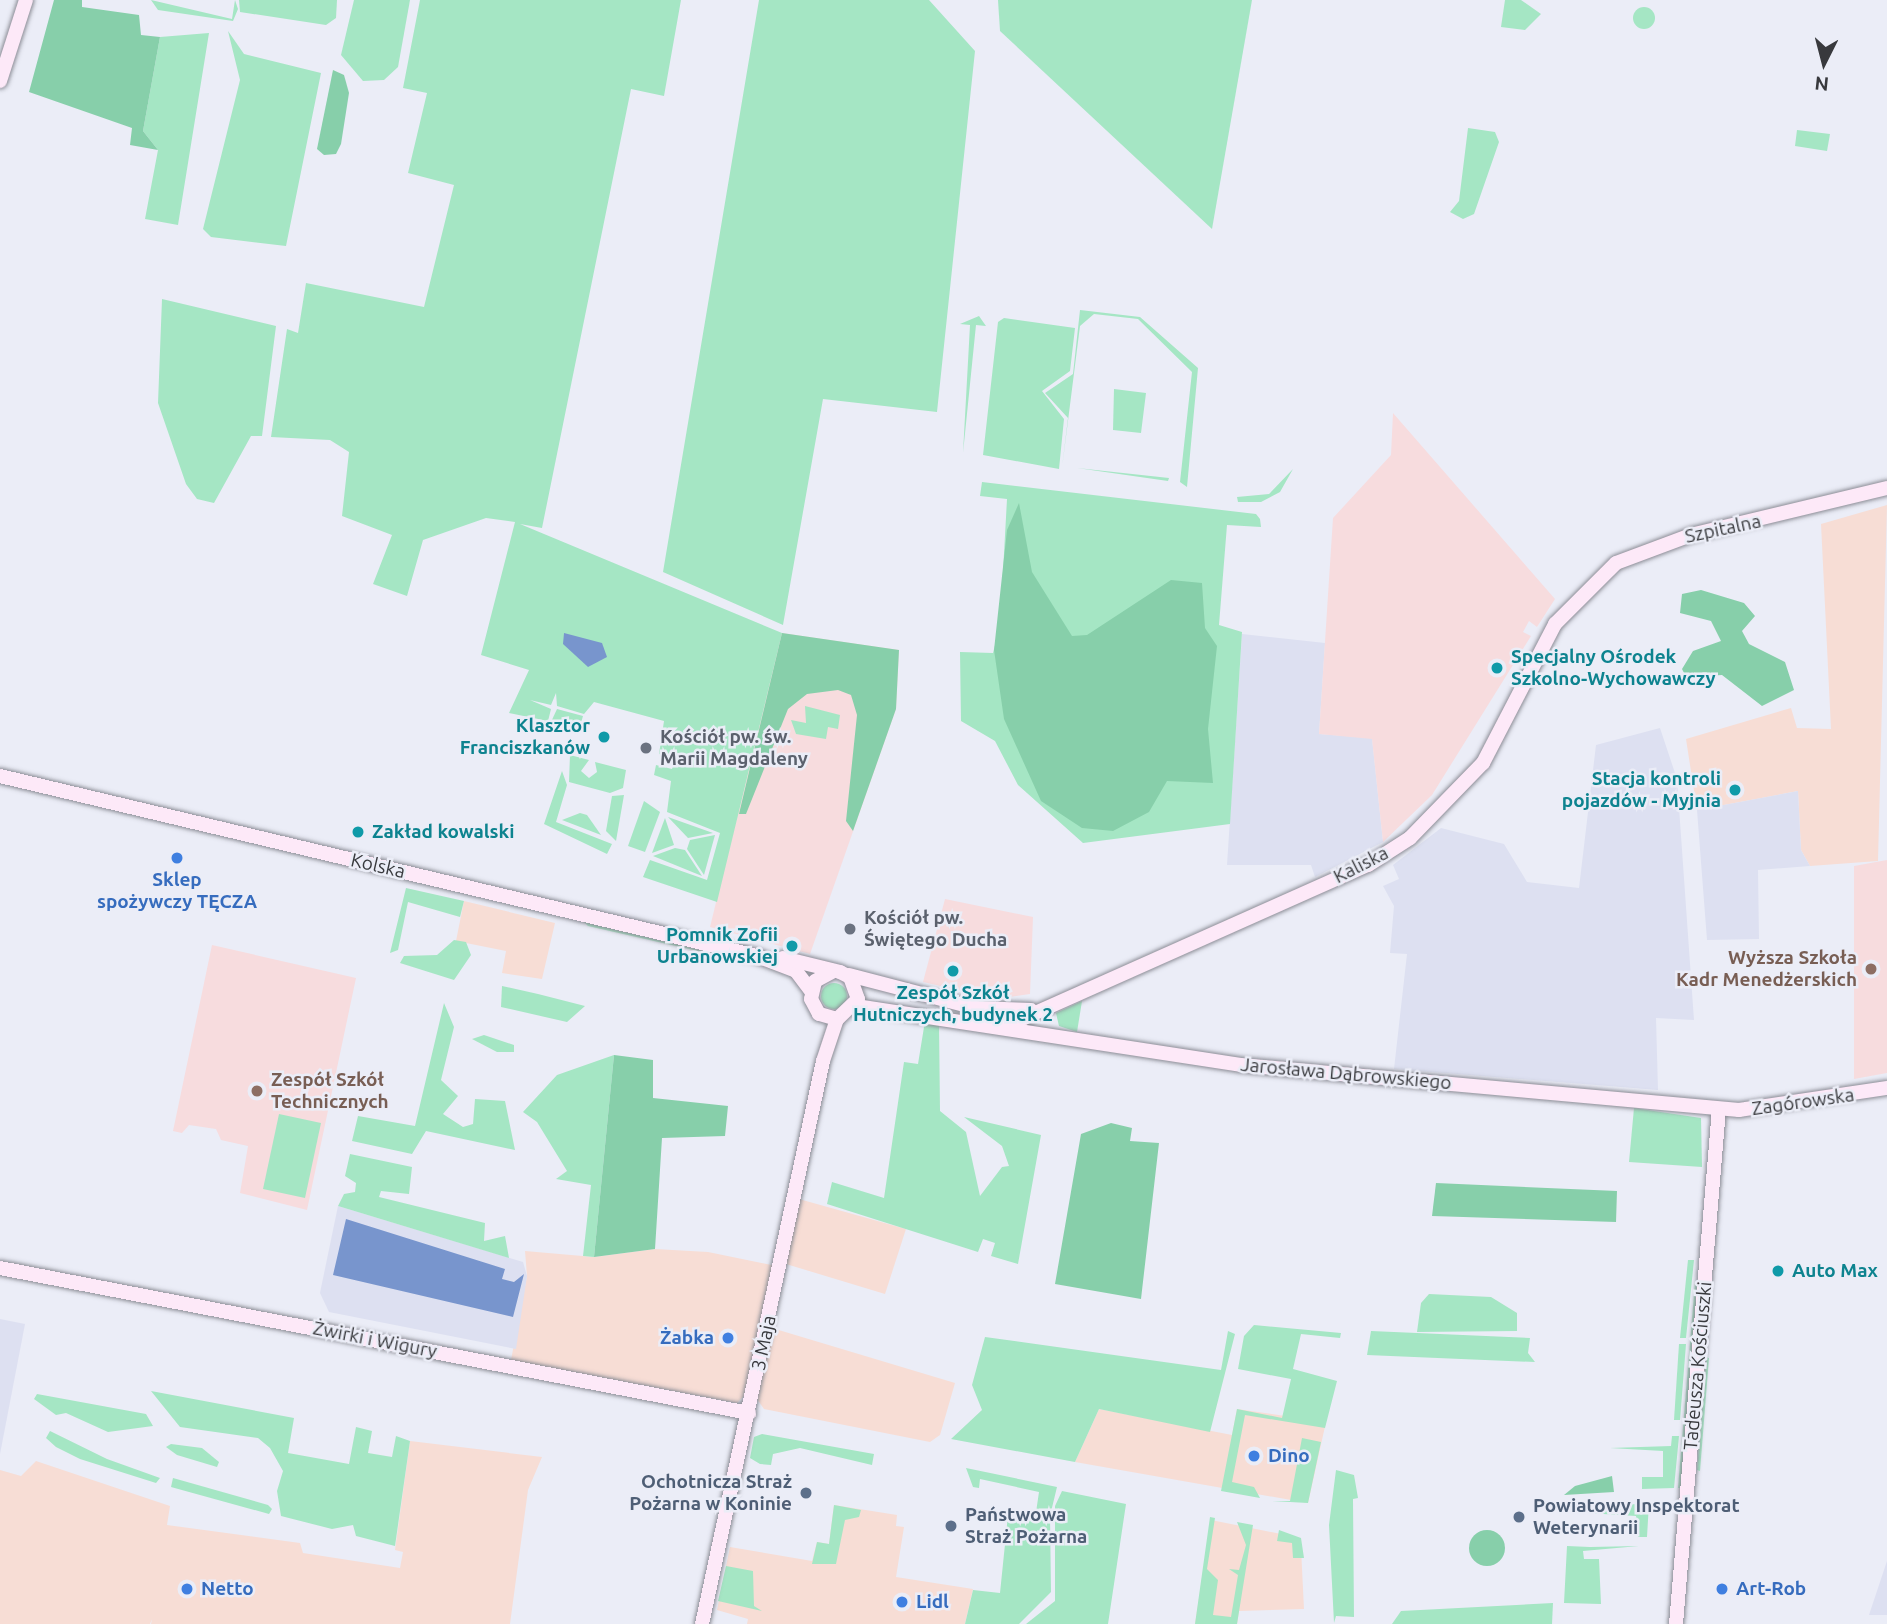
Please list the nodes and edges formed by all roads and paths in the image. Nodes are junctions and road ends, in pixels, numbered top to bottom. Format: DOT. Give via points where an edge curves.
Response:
graph roads {
  1 [pos="26,0"];
  2 [pos="0,81"];
  3 [pos="1887,488"];
  4 [pos="1574,599"];
  5 [pos="0,776"];
  6 [pos="757,956"];
  7 [pos="839,973"];
  8 [pos="811,991"];
  9 [pos="856,1006"];
  10 [pos="1043,1009"];
  11 [pos="819,1014"];
  12 [pos="837,1019"];
  13 [pos="975,1020"];
  14 [pos="1057,1034"];
  15 [pos="823,1061"];
  16 [pos="1887,1088"];
  17 [pos="1719,1109"];
  18 [pos="0,1268"];
  19 [pos="750,1413"];
  20 [pos="702,1624"];
  21 [pos="1676,1624"];
  1 -- 2 [label="street"];
  3 -- 4 [label="street, Szpitalna" via="1653,546 1615,563"];
  4 -- 10 [label="street, Kaliska" via="1546,639 1489,754 1420,831 1368,865"];
  5 -- 6 [label="street, Kolska"];
  6 -- 7 [label="street, Kolska"];
  6 -- 8 [label="street, Kolska" via="796,971"];
  7 -- 8 [label="street"];
  7 -- 9 [label="street" via="857,987"];
  7 -- 10 [label="street" via="976,1008"];
  8 -- 11 [label="street"];
  9 -- 12 [label="street"];
  9 -- 13 [label="street, Jarosława Dąbrowskiego"];
  10 -- 13 [label="street, Jarosława Dąbrowskiego" via="1024,1018"];
  10 -- 14 [label="street"];
  11 -- 12 [label="street"];
  11 -- 15 [label="street, 3 Maja"];
  12 -- 15 [label="street, 3 Maja"];
  13 -- 14 [label="street, Jarosława Dąbrowskiego"];
  14 -- 17 [label="street, Jarosława Dąbrowskiego" via="1241,1065"];
  15 -- 19 [label="street, 3 Maja"];
  16 -- 17 [label="street, Zagórowska" via="1773,1109"];
  17 -- 21 [label="street, Tadeusza Kościuszki"];
  18 -- 19 [label="street, Żwirki i Wigury"];
  19 -- 20 [label="street, 3 Maja"];
}
